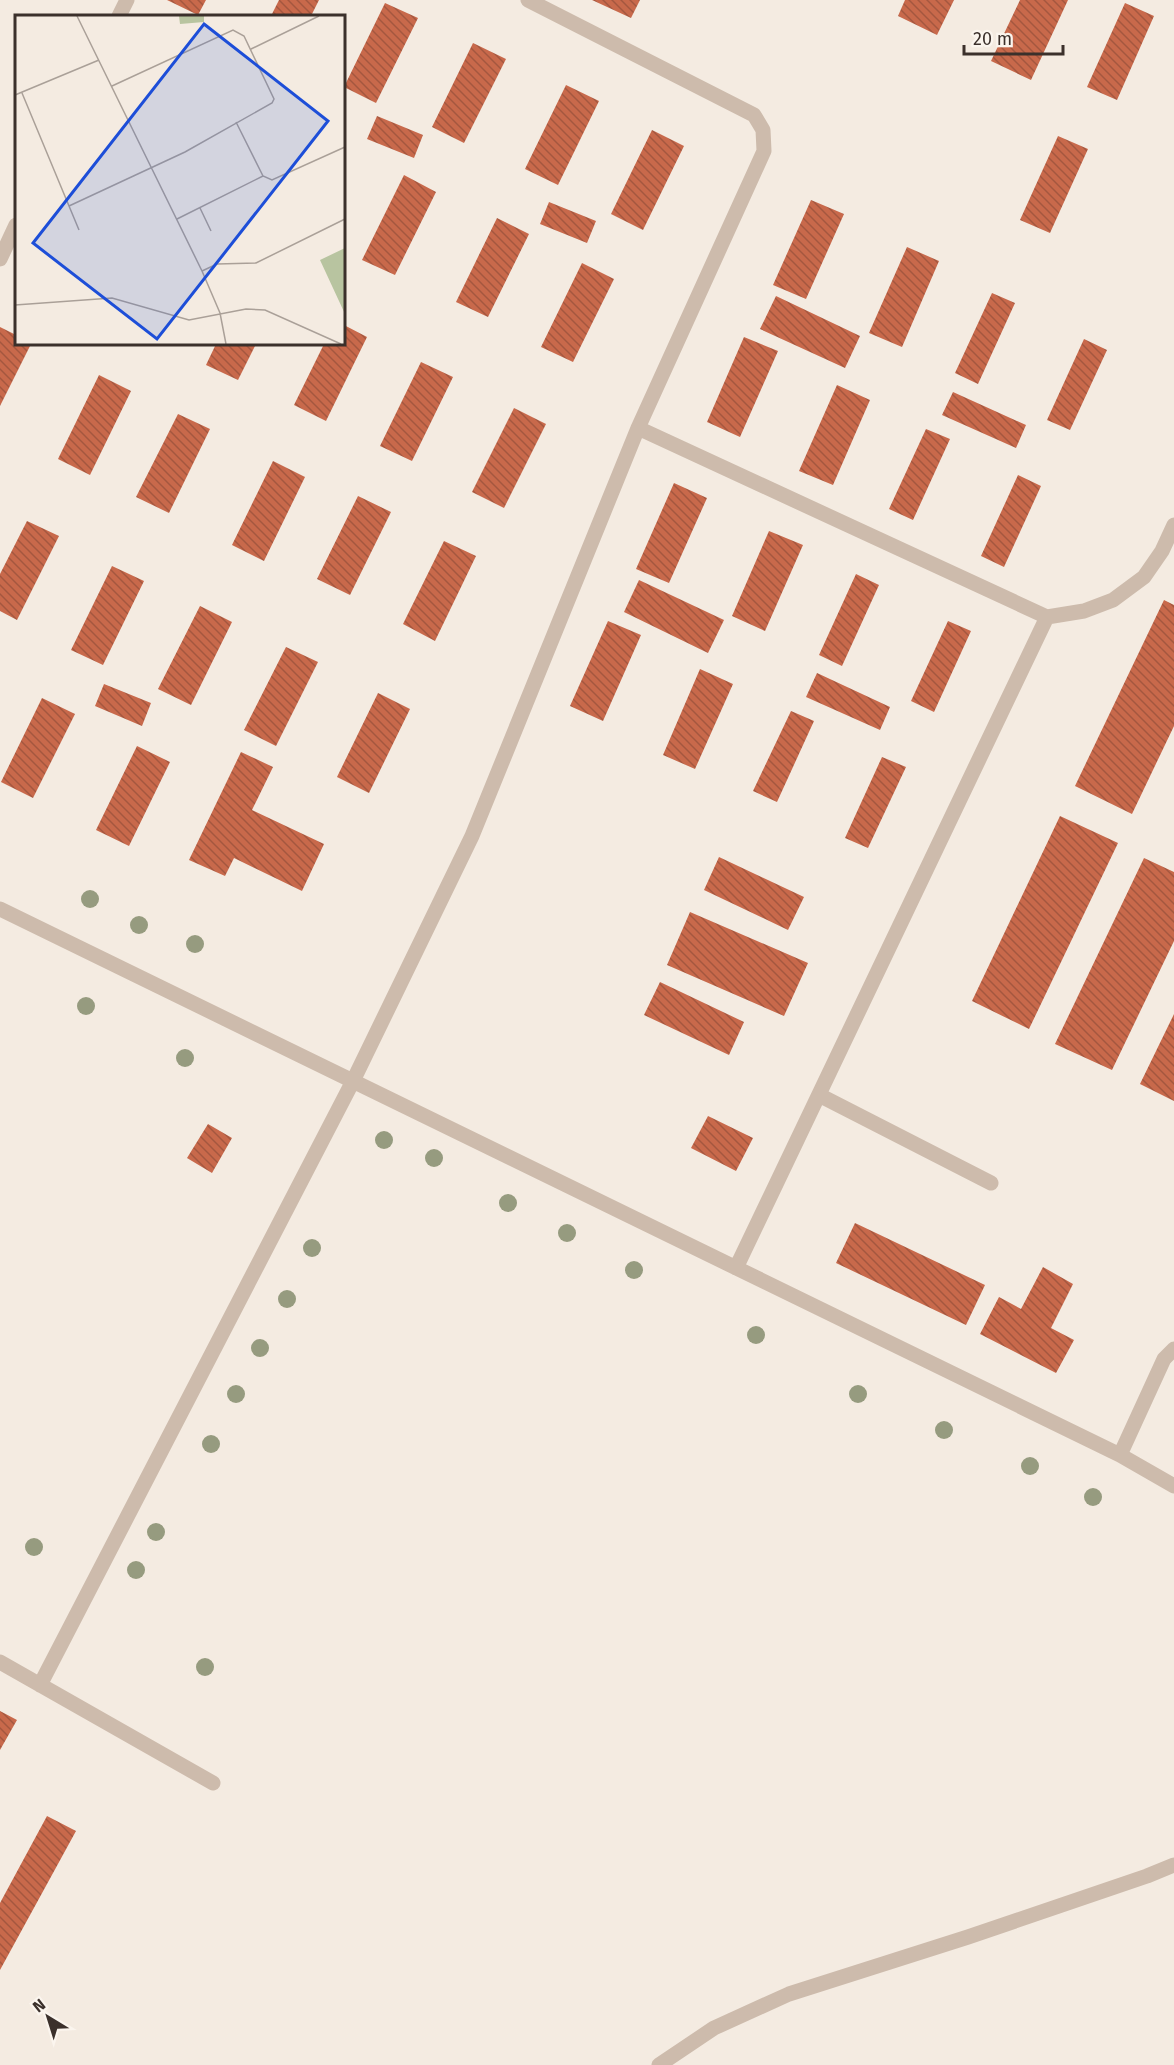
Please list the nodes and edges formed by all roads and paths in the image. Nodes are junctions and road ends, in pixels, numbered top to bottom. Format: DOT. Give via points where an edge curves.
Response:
graph roads {
  1 [pos="127,0"];
  2 [pos="528,0"];
  3 [pos="120,15"];
  4 [pos="15,227"];
  5 [pos="0,259"];
  6 [pos="638,428"];
  7 [pos="1174,525"];
  8 [pos="1047,617"];
  9 [pos="0,909"];
  10 [pos="353,1081"];
  11 [pos="819,1095"];
  12 [pos="991,1183"];
  13 [pos="736,1268"];
  14 [pos="1174,1349"];
  15 [pos="1120,1455"];
  16 [pos="1174,1486"];
  17 [pos="0,1662"];
  18 [pos="40,1685"];
  19 [pos="213,1783"];
  20 [pos="1174,1865"];
  21 [pos="659,2065"];
  1 -- 3 [label="lane"];
  2 -- 6 [label="lane" via="754,115 763,130 764,151"];
  4 -- 5 [label="lane"];
  6 -- 8 [label="lane"];
  6 -- 10 [label="lane" via="472,836"];
  7 -- 8 [label="lane" via="1144,577 1113,600 1084,611"];
  8 -- 11 [label="lane"];
  9 -- 10 [label="lane"];
  10 -- 13 [label="lane"];
  10 -- 18 [label="lane"];
  11 -- 12 [label="lane"];
  11 -- 13 [label="lane"];
  13 -- 15 [label="lane"];
  14 -- 15 [label="lane" via="1164,1359"];
  15 -- 16 [label="lane"];
  17 -- 18 [label="lane"];
  18 -- 19 [label="lane"];
  20 -- 21 [label="lane" via="789,1994 714,2028"];
}
